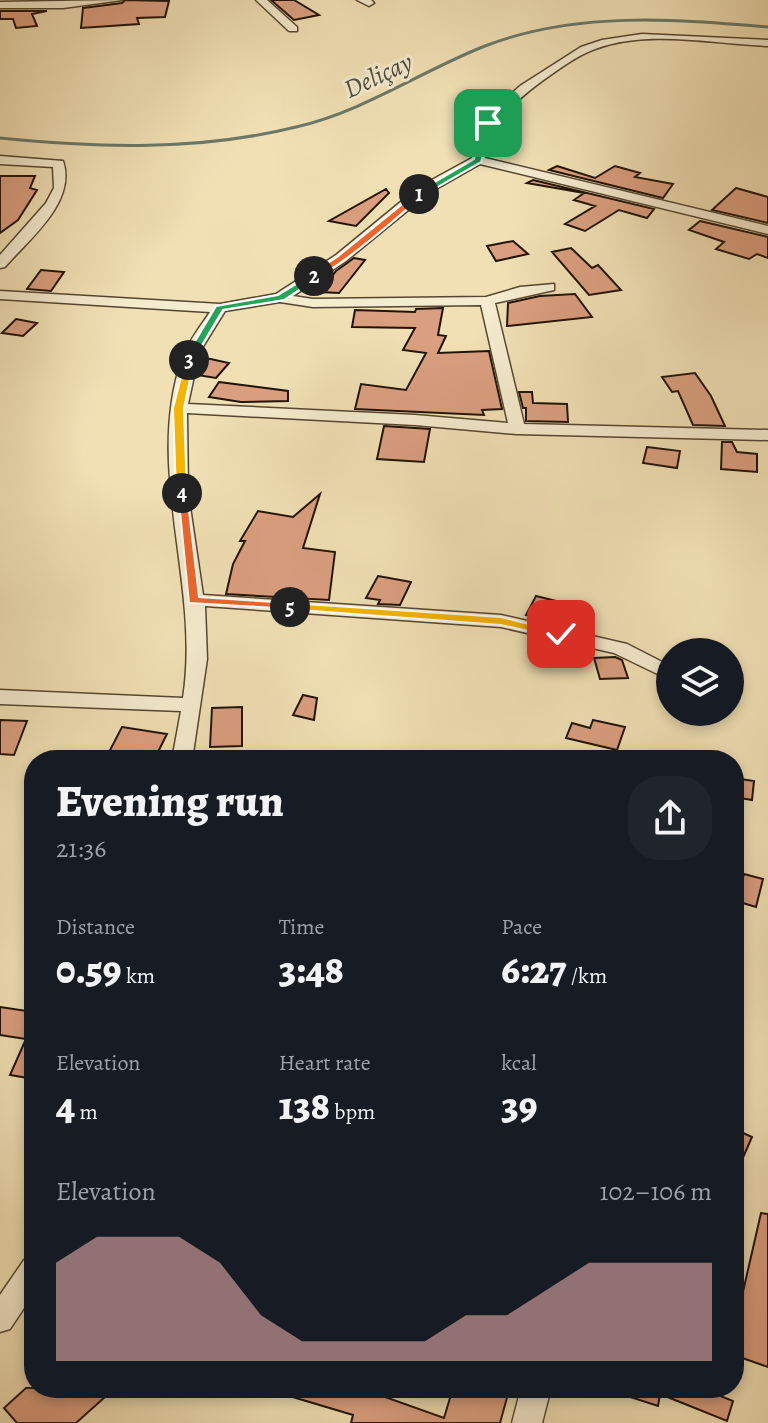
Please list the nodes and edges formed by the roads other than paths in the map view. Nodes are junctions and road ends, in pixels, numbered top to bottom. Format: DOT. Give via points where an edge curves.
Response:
graph roads {
  1 [pos="117,0"];
  2 [pos="261,0"];
  3 [pos="0,5"];
  4 [pos="293,29"];
  5 [pos="768,43"];
  6 [pos="0,160"];
  7 [pos="478,160"];
  8 [pos="768,230"];
  9 [pos="0,264"];
  10 [pos="549,287"];
  11 [pos="0,295"];
  12 [pos="280,298"];
  13 [pos="487,301"];
  14 [pos="220,308"];
  15 [pos="179,408"];
  16 [pos="517,429"];
  17 [pos="768,435"];
  18 [pos="194,600"];
  19 [pos="656,667"];
  20 [pos="0,697"];
  21 [pos="192,705"];
  22 [pos="184,750"];
  23 [pos="24,1284"];
  24 [pos="0,1319"];
  25 [pos="533,1398"];
  26 [pos="527,1423"];
  1 -- 3 [label="street"];
  2 -- 4 [label="street"];
  5 -- 7 [label="street" via="659,39 599,44 549,70 509,100 488,123"];
  6 -- 9 [label="street" via="59,164 60,188 33,230"];
  7 -- 8 [label="street"];
  7 -- 12 [label="street" via="424,190 341,258"];
  10 -- 13 [label="street"];
  11 -- 14 [label="street"];
  12 -- 13 [label="street" via="313,303"];
  12 -- 14 [label="street"];
  13 -- 16 [label="street"];
  14 -- 15 [label="street" via="189,358"];
  15 -- 16 [label="street"];
  15 -- 18 [label="street" via="184,525"];
  16 -- 17 [label="street"];
  18 -- 19 [label="street" via="501,621 620,648"];
  18 -- 21 [label="street" via="198,630"];
  20 -- 21 [label="street"];
  21 -- 22 [label="street"];
  23 -- 24 [label="street"];
  25 -- 26 [label="street"];
}
